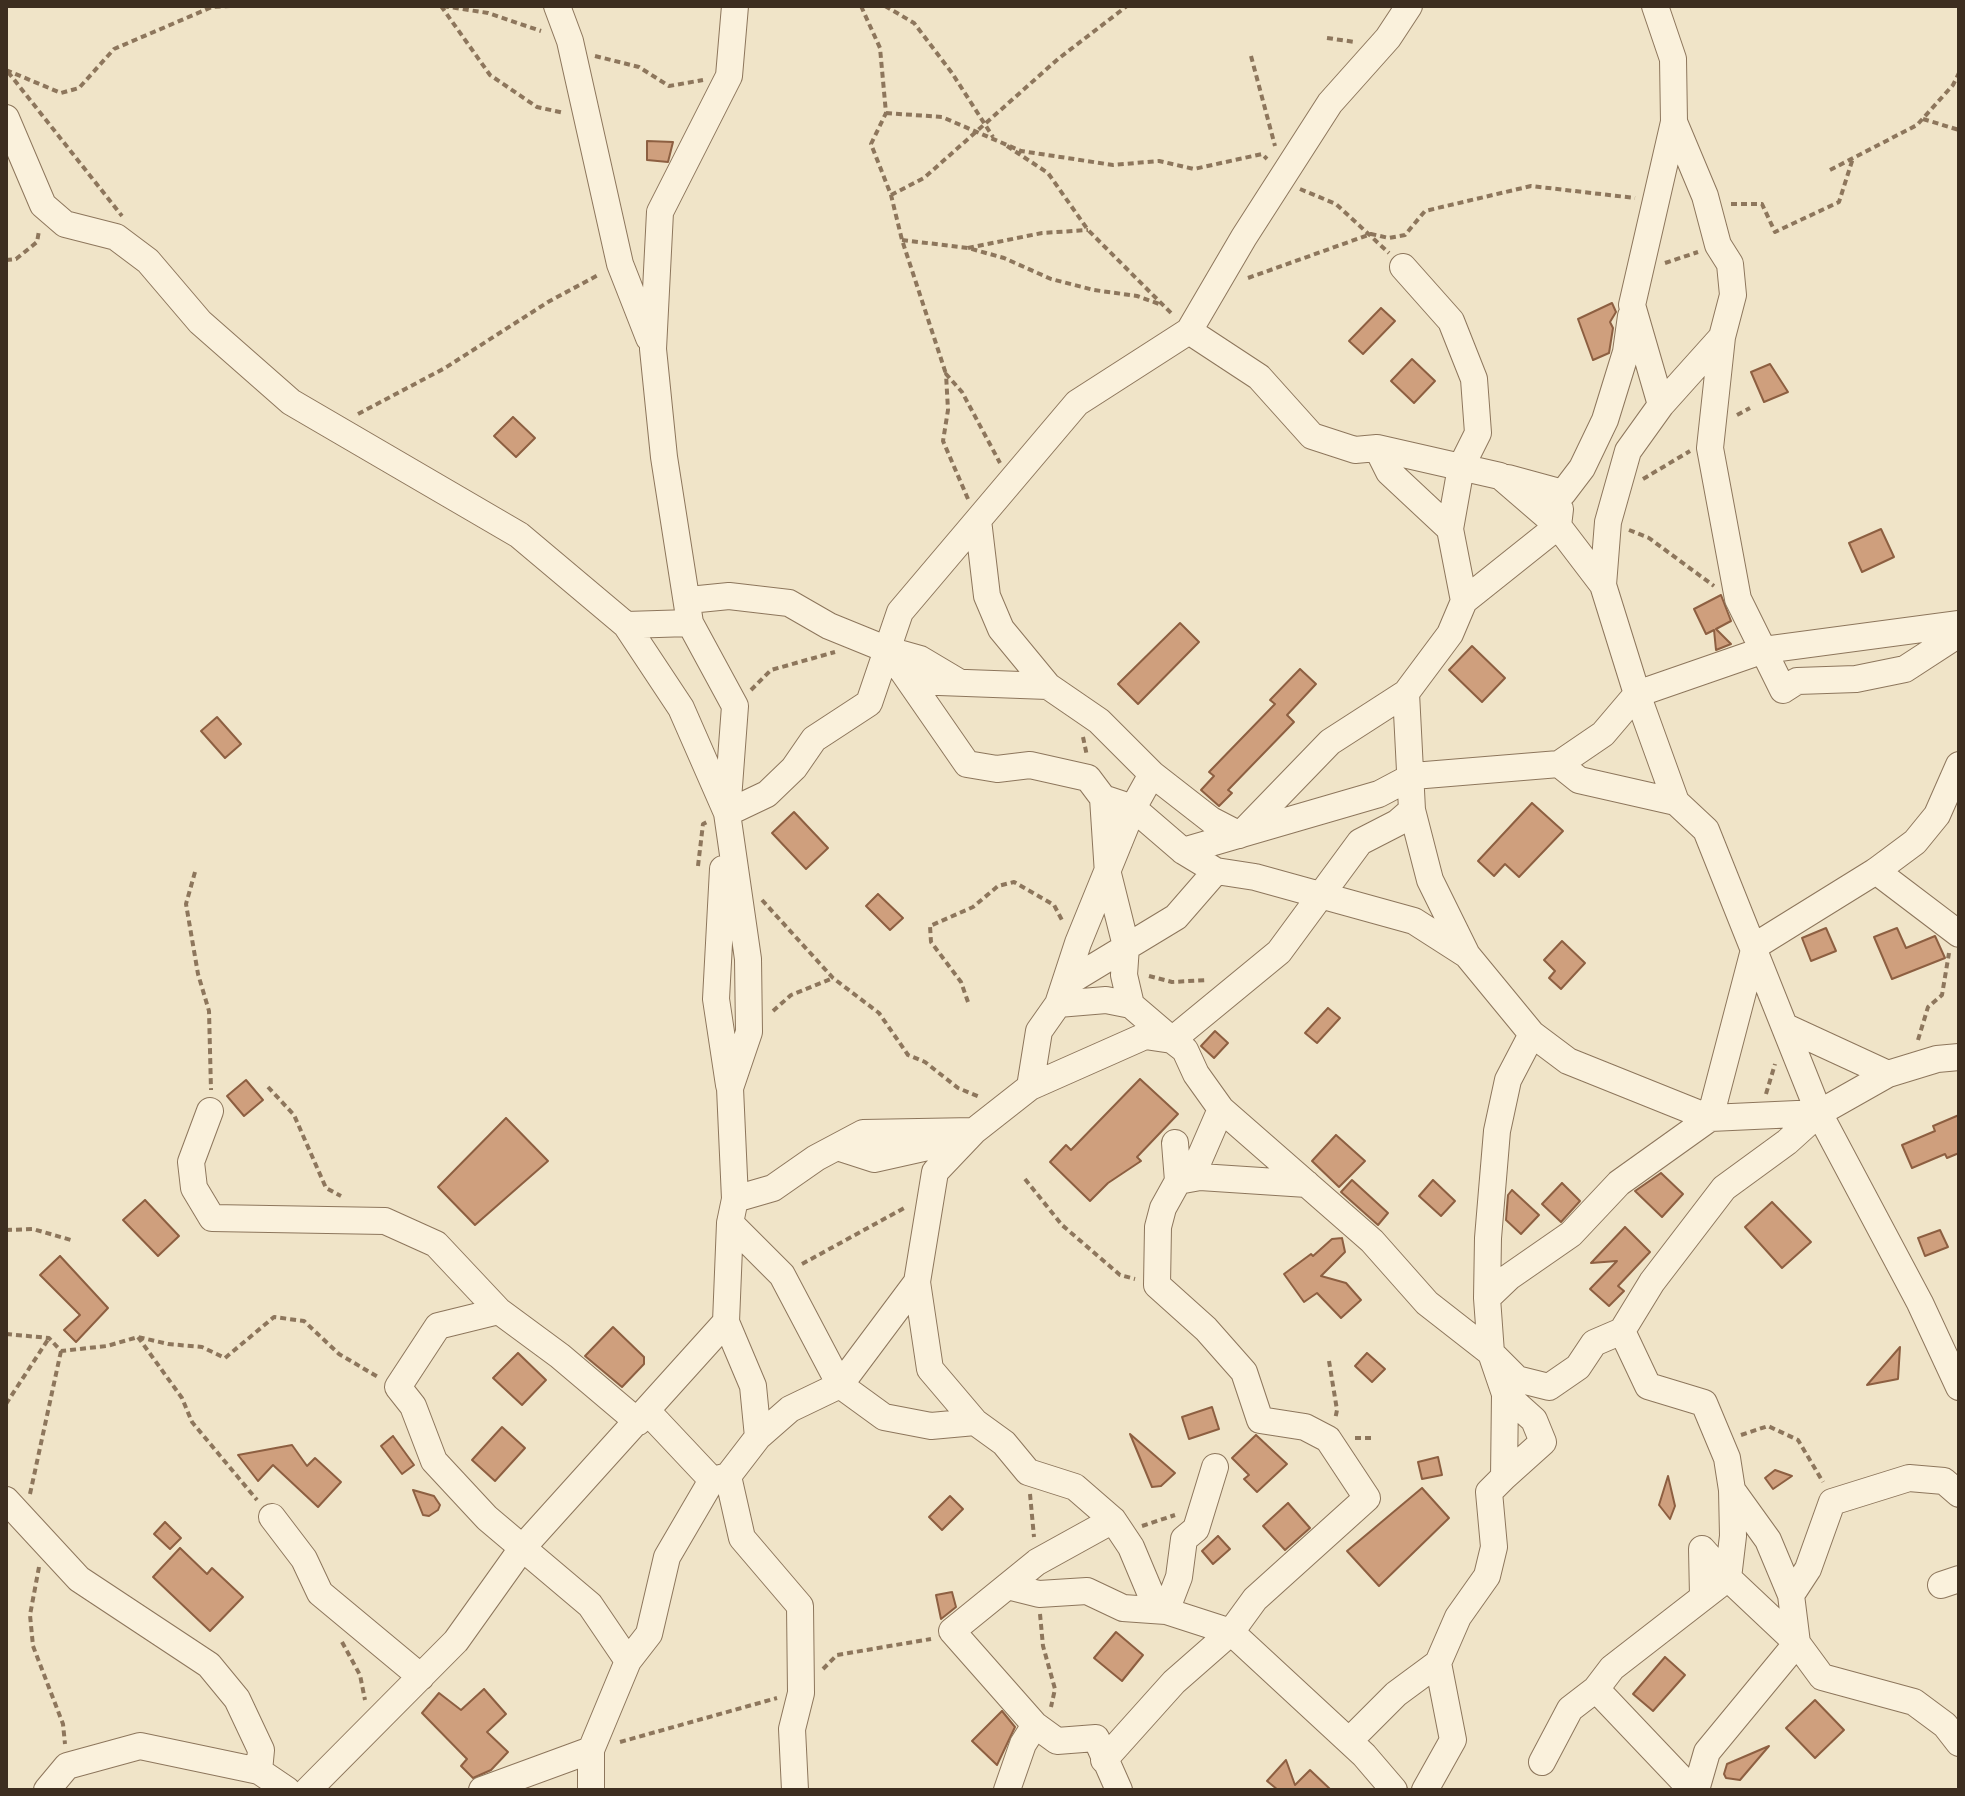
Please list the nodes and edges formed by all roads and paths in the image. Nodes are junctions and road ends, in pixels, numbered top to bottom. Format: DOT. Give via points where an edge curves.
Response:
graph roads {
  1 [pos="230,6"];
  2 [pos="441,6"];
  3 [pos="557,6"];
  4 [pos="735,6"];
  5 [pos="861,6"];
  6 [pos="885,6"];
  7 [pos="1127,6"];
  8 [pos="1409,6"];
  9 [pos="1655,6"];
  10 [pos="1251,56"];
  11 [pos="6,70"];
  12 [pos="1959,73"];
  13 [pos="886,113"];
  14 [pos="6,118"];
  15 [pos="1923,119"];
  16 [pos="1674,122"];
  17 [pos="588,123"];
  18 [pos="984,125"];
  19 [pos="1959,130"];
  20 [pos="977,131"];
  21 [pos="995,139"];
  22 [pos="1853,158"];
  23 [pos="1830,170"];
  24 [pos="1283,175"];
  25 [pos="891,195"];
  26 [pos="1656,199"];
  27 [pos="1705,204"];
  28 [pos="43,205"];
  29 [pos="131,226"];
  30 [pos="1088,230"];
  31 [pos="1371,234"];
  32 [pos="902,240"];
  33 [pos="1718,245"];
  34 [pos="968,248"];
  35 [pos="6,260"];
  36 [pos="620,264"];
  37 [pos="1403,267"];
  38 [pos="1640,271"];
  39 [pos="1244,282"];
  40 [pos="1632,305"];
  41 [pos="1164,306"];
  42 [pos="1189,331"];
  43 [pos="1722,337"];
  44 [pos="653,349"];
  45 [pos="946,374"];
  46 [pos="1661,405"];
  47 [pos="330,424"];
  48 [pos="1377,448"];
  49 [pos="1461,467"];
  50 [pos="1500,476"];
  51 [pos="1010,483"];
  52 [pos="1563,493"];
  53 [pos="978,520"];
  54 [pos="1608,522"];
  55 [pos="1558,526"];
  56 [pos="1450,529"];
  57 [pos="1603,585"];
  58 [pos="1738,599"];
  59 [pos="1464,601"];
  60 [pos="690,612"];
  61 [pos="1959,624"];
  62 [pos="626,625"];
  63 [pos="1959,634"];
  64 [pos="878,645"];
  65 [pos="1764,650"];
  66 [pos="912,681"];
  67 [pos="959,682"];
  68 [pos="1048,686"];
  69 [pos="1406,693"];
  70 [pos="1637,694"];
  71 [pos="1075,705"];
  72 [pos="735,706"];
  73 [pos="1559,764"];
  74 [pos="1959,765"];
  75 [pos="1152,774"];
  76 [pos="1413,776"];
  77 [pos="1095,788"];
  78 [pos="1676,802"];
  79 [pos="1133,808"];
  80 [pos="1412,810"];
  81 [pos="727,813"];
  82 [pos="1240,835"];
  83 [pos="1183,851"];
  84 [pos="1216,871"];
  85 [pos="1876,871"];
  86 [pos="195,872"];
  87 [pos="1108,874"];
  88 [pos="1320,896"];
  89 [pos="761,898"];
  90 [pos="1956,930"];
  91 [pos="1078,943"];
  92 [pos="1126,946"];
  93 [pos="1755,946"];
  94 [pos="1467,955"];
  95 [pos="833,978"];
  96 [pos="1213,980"];
  97 [pos="1062,993"];
  98 [pos="968,1002"];
  99 [pos="1131,1005"];
  100 [pos="1786,1027"];
  101 [pos="749,1032"];
  102 [pos="1532,1034"];
  103 [pos="1172,1040"];
  104 [pos="1958,1056"];
  105 [pos="1898,1071"];
  106 [pos="268,1087"];
  107 [pos="1030,1087"];
  108 [pos="730,1088"];
  109 [pos="1221,1109"];
  110 [pos="210,1111"];
  111 [pos="1819,1113"];
  112 [pos="1761,1116"];
  113 [pos="1710,1118"];
  114 [pos="979,1128"];
  115 [pos="1175,1143"];
  116 [pos="1025,1179"];
  117 [pos="1178,1181"];
  118 [pos="1307,1184"];
  119 [pos="348,1199"];
  120 [pos="912,1203"];
  121 [pos="732,1211"];
  122 [pos="6,1230"];
  123 [pos="71,1240"];
  124 [pos="782,1275"];
  125 [pos="917,1282"];
  126 [pos="1157,1285"];
  127 [pos="1487,1298"];
  128 [pos="499,1311"];
  129 [pos="726,1322"];
  130 [pos="1622,1331"];
  131 [pos="6,1334"];
  132 [pos="138,1337"];
  133 [pos="49,1338"];
  134 [pos="1491,1353"];
  135 [pos="1329,1361"];
  136 [pos="840,1385"];
  137 [pos="398,1387"];
  138 [pos="1959,1387"];
  139 [pos="1505,1394"];
  140 [pos="6,1404"];
  141 [pos="642,1416"];
  142 [pos="975,1422"];
  143 [pos="1332,1430"];
  144 [pos="758,1437"];
  145 [pos="1727,1458"];
  146 [pos="1215,1467"];
  147 [pos="1028,1472"];
  148 [pos="1504,1477"];
  149 [pos="720,1478"];
  150 [pos="1732,1490"];
  151 [pos="1959,1494"];
  152 [pos="6,1500"];
  153 [pos="1202,1501"];
  154 [pos="1832,1502"];
  155 [pos="272,1517"];
  156 [pos="1117,1526"];
  157 [pos="523,1547"];
  158 [pos="1037,1562"];
  159 [pos="1728,1578"];
  160 [pos="1011,1587"];
  161 [pos="1039,1594"];
  162 [pos="1791,1595"];
  163 [pos="1703,1596"];
  164 [pos="1166,1611"];
  165 [pos="336,1629"];
  166 [pos="952,1631"];
  167 [pos="1231,1632"];
  168 [pos="1797,1643"];
  169 [pos="628,1661"];
  170 [pos="1438,1663"];
  171 [pos="421,1677"];
  172 [pos="1596,1689"];
  173 [pos="801,1693"];
  174 [pos="1035,1725"];
  175 [pos="370,1727"];
  176 [pos="1349,1741"];
  177 [pos="1959,1743"];
  178 [pos="591,1750"];
  179 [pos="1104,1760"];
  180 [pos="1542,1762"];
  181 [pos="259,1771"];
  182 [pos="47,1790"];
  183 [pos="287,1790"];
  184 [pos="308,1790"];
  185 [pos="482,1790"];
  186 [pos="591,1790"];
  187 [pos="795,1790"];
  188 [pos="1007,1790"];
  189 [pos="1119,1790"];
  190 [pos="1394,1790"];
  191 [pos="1425,1790"];
  192 [pos="1694,1790"];
  1 -- 11 [label="path" via="212,7 114,49 79,88 61,93"];
  2 -- 17 [label="path" via="490,75 537,107"];
  3 -- 17 [label="street"];
  4 -- 44 [label="street" via="729,76 660,212"];
  5 -- 13 [label="path" via="880,48"];
  6 -- 18 [label="path" via="914,23"];
  7 -- 18 [label="path"];
  8 -- 24 [label="street" via="1330,103"];
  9 -- 16 [label="street" via="1673,59"];
  10 -- 24 [label="path"];
  11 -- 29 [label="path"];
  12 -- 15 [label="path"];
  13 -- 20 [label="path" via="942,117"];
  13 -- 25 [label="path" via="871,144"];
  14 -- 28 [label="street"];
  15 -- 19 [label="path"];
  15 -- 22 [label="path"];
  16 -- 26 [label="street"];
  16 -- 27 [label="street"];
  17 -- 36 [label="street"];
  18 -- 20 [label="path"];
  18 -- 21 [label="path"];
  20 -- 21 [label="path"];
  20 -- 25 [label="path" via="924,178"];
  21 -- 24 [label="path" via="1021,151 1113,165 1159,161 1194,169 1262,154"];
  21 -- 30 [label="path" via="1048,173"];
  22 -- 23 [label="path"];
  22 -- 27 [label="path" via="1839,202 1775,232 1762,204"];
  24 -- 31 [label="path" via="1303,192 1336,204"];
  24 -- 42 [label="street"];
  25 -- 32 [label="path"];
  26 -- 31 [label="path" via="1531,186 1425,211 1405,235"];
  26 -- 38 [label="street"];
  27 -- 33 [label="street"];
  28 -- 35 [label="path" via="37,242 16,259"];
  28 -- 47 [label="street" via="65,224 116,237 138,253 200,322 291,402"];
  30 -- 34 [label="path"];
  30 -- 41 [label="path"];
  31 -- 37 [label="path"];
  31 -- 39 [label="path" via="1253,274"];
  32 -- 34 [label="path"];
  32 -- 45 [label="path"];
  33 -- 38 [label="path"];
  33 -- 43 [label="street" via="1730,264 1733,295"];
  34 -- 41 [label="path" via="1051,279"];
  36 -- 44 [label="street"];
  36 -- 47 [label="path" via="373,408"];
  37 -- 49 [label="street" via="1451,321 1474,379 1478,433"];
  38 -- 40 [label="street"];
  40 -- 46 [label="street"];
  40 -- 52 [label="street" via="1626,352 1605,420 1582,468"];
  41 -- 42 [label="path"];
  42 -- 48 [label="street" via="1259,377 1312,436 1355,450"];
  42 -- 51 [label="street" via="1077,403"];
  43 -- 46 [label="street"];
  43 -- 58 [label="street" via="1710,448"];
  44 -- 60 [label="street" via="664,457"];
  45 -- 51 [label="path" via="962,392"];
  45 -- 53 [label="path" via="943,441"];
  46 -- 54 [label="street" via="1628,451"];
  47 -- 62 [label="street" via="519,535"];
  48 -- 49 [label="street"];
  48 -- 56 [label="street" via="1389,472"];
  49 -- 50 [label="street"];
  49 -- 56 [label="street"];
  50 -- 52 [label="street"];
  50 -- 55 [label="street"];
  51 -- 53 [label="street"];
  52 -- 55 [label="street"];
  53 -- 64 [label="street"];
  53 -- 68 [label="street" via="987,596 1001,629"];
  54 -- 57 [label="street"];
  54 -- 58 [label="path" via="1649,538 1701,580"];
  55 -- 57 [label="street"];
  55 -- 59 [label="street"];
  56 -- 59 [label="street"];
  57 -- 70 [label="street"];
  58 -- 65 [label="street"];
  59 -- 69 [label="street" via="1450,634"];
  60 -- 62 [label="street"];
  60 -- 64 [label="street" via="729,596 769,598"];
  60 -- 72 [label="street"];
  61 -- 65 [label="street"];
  62 -- 81 [label="street" via="681,708"];
  63 -- 65 [label="street" via="1905,669 1856,679 1797,681 1783,690"];
  64 -- 66 [label="street"];
  64 -- 67 [label="street" via="920,659"];
  64 -- 72 [label="path" via="771,670"];
  64 -- 81 [label="street" via="869,703 814,739 767,794"];
  65 -- 70 [label="street"];
  66 -- 67 [label="street"];
  66 -- 77 [label="street" via="967,764 997,769 1030,765"];
  67 -- 68 [label="street"];
  68 -- 71 [label="street"];
  69 -- 76 [label="street"];
  69 -- 82 [label="street" via="1330,742"];
  70 -- 73 [label="street" via="1603,734"];
  70 -- 78 [label="street"];
  71 -- 75 [label="street" via="1099,721"];
  71 -- 77 [label="path"];
  72 -- 81 [label="street"];
  73 -- 76 [label="street"];
  73 -- 78 [label="street" via="1579,780"];
  74 -- 85 [label="street" via="1937,815 1915,842"];
  75 -- 79 [label="street"];
  75 -- 82 [label="street" via="1211,820"];
  76 -- 80 [label="street"];
  76 -- 82 [label="street" via="1379,794"];
  77 -- 79 [label="street"];
  77 -- 87 [label="street"];
  78 -- 93 [label="street" via="1706,830"];
  79 -- 83 [label="street"];
  79 -- 87 [label="street"];
  80 -- 88 [label="street" via="1360,842"];
  80 -- 94 [label="street" via="1430,880"];
  81 -- 101 [label="street" via="748,959"];
  81 -- 108 [label="street" via="716,999"];
  82 -- 83 [label="street"];
  83 -- 84 [label="street"];
  84 -- 88 [label="street"];
  84 -- 92 [label="street" via="1176,917"];
  85 -- 90 [label="street"];
  85 -- 93 [label="street"];
  86 -- 110 [label="path" via="186,904 209,1011"];
  87 -- 91 [label="street"];
  87 -- 92 [label="street"];
  88 -- 94 [label="street" via="1414,921"];
  88 -- 103 [label="street" via="1279,952"];
  89 -- 95 [label="path"];
  90 -- 105 [label="path" via="1942,995 1928,1007"];
  91 -- 97 [label="street"];
  91 -- 98 [label="path" via="1054,905 1014,882 998,886 973,907 930,926 931,942 961,982"];
  92 -- 96 [label="path" via="1150,977"];
  92 -- 97 [label="street"];
  92 -- 99 [label="street" via="1124,975"];
  93 -- 100 [label="street"];
  93 -- 113 [label="street"];
  94 -- 102 [label="street"];
  95 -- 101 [label="path" via="791,995"];
  95 -- 114 [label="path" via="879,1013 908,1055 958,1088 977,1093 988,1109"];
  97 -- 99 [label="street"];
  97 -- 107 [label="street" via="1039,1031"];
  99 -- 103 [label="street"];
  100 -- 105 [label="street"];
  100 -- 111 [label="street"];
  100 -- 112 [label="path"];
  101 -- 108 [label="street"];
  102 -- 113 [label="street" via="1568,1061"];
  102 -- 127 [label="street" via="1508,1080 1497,1131"];
  103 -- 107 [label="street" via="1145,1036"];
  103 -- 109 [label="street" via="1185,1050"];
  104 -- 105 [label="street"];
  105 -- 111 [label="street"];
  106 -- 119 [label="path" via="294,1115 326,1188"];
  107 -- 114 [label="street"];
  108 -- 121 [label="street"];
  109 -- 117 [label="street" via="1198,1162"];
  109 -- 118 [label="street"];
  110 -- 128 [label="street" via="191,1162 194,1188 212,1218 385,1221 436,1244"];
  111 -- 112 [label="street"];
  111 -- 130 [label="street" via="1724,1188 1652,1282"];
  111 -- 138 [label="street"];
  112 -- 113 [label="street"];
  113 -- 127 [label="street" via="1619,1183 1571,1234"];
  114 -- 121 [label="street" via="863,1133"];
  114 -- 125 [label="street" via="935,1172"];
  115 -- 117 [label="street"];
  116 -- 126 [label="path" via="1062,1225 1120,1275"];
  117 -- 118 [label="street" via="1200,1177"];
  117 -- 126 [label="street" via="1158,1227"];
  118 -- 134 [label="street" via="1372,1241 1427,1303"];
  120 -- 124 [label="path"];
  121 -- 124 [label="street"];
  121 -- 129 [label="street"];
  122 -- 123 [label="path" via="33,1229"];
  124 -- 136 [label="street"];
  125 -- 136 [label="street"];
  125 -- 142 [label="street" via="930,1369"];
  126 -- 167 [label="street" via="1244,1372 1260,1420 1305,1427 1328,1439 1367,1498 1255,1599"];
  127 -- 134 [label="street"];
  128 -- 137 [label="street" via="438,1326"];
  128 -- 141 [label="street"];
  129 -- 141 [label="street"];
  129 -- 144 [label="street" via="753,1386"];
  130 -- 134 [label="street" via="1594,1343 1578,1367 1549,1387 1517,1379"];
  130 -- 145 [label="street" via="1648,1386 1704,1403"];
  131 -- 133 [label="path"];
  132 -- 133 [label="path" via="61,1351"];
  132 -- 137 [label="path" via="202,1347 225,1358 274,1317 304,1321 339,1354"];
  132 -- 155 [label="path" via="182,1398 192,1422"];
  133 -- 140 [label="path"];
  134 -- 139 [label="street"];
  135 -- 143 [label="path" via="1337,1410"];
  136 -- 142 [label="street" via="884,1417 931,1426"];
  136 -- 144 [label="street" via="790,1409"];
  137 -- 157 [label="street" via="413,1406 434,1461 487,1518"];
  139 -- 148 [label="street"];
  139 -- 148 [label="street" via="1534,1420 1543,1442"];
  141 -- 149 [label="street"];
  141 -- 157 [label="street"];
  142 -- 147 [label="street" via="1004,1443"];
  144 -- 149 [label="street"];
  145 -- 150 [label="street"];
  145 -- 154 [label="path" via="1742,1433 1768,1426 1798,1440"];
  146 -- 153 [label="street"];
  147 -- 156 [label="street" via="1075,1487"];
  147 -- 158 [label="path"];
  148 -- 170 [label="street" via="1489,1492 1494,1547 1487,1576 1458,1617"];
  149 -- 169 [label="street" via="667,1557 649,1634"];
  149 -- 173 [label="street" via="742,1538 800,1606"];
  150 -- 159 [label="street"];
  150 -- 162 [label="street" via="1768,1540"];
  151 -- 154 [label="street" via="1944,1481 1909,1478"];
  152 -- 181 [label="street" via="79,1579 209,1665 237,1699 261,1750"];
  153 -- 156 [label="path" via="1173,1516"];
  153 -- 164 [label="street" via="1196,1529 1184,1539 1179,1577"];
  154 -- 162 [label="street" via="1808,1569"];
  155 -- 171 [label="street" via="304,1559 320,1593"];
  156 -- 158 [label="street"];
  156 -- 164 [label="street" via="1152,1597"];
  157 -- 169 [label="street" via="590,1605"];
  157 -- 171 [label="street" via="456,1641"];
  158 -- 160 [label="street"];
  159 -- 163 [label="street"];
  159 -- 163 [label="street" via="1702,1549"];
  159 -- 168 [label="street"];
  160 -- 161 [label="street"];
  160 -- 166 [label="street" via="976,1608"];
  161 -- 164 [label="street" via="1087,1591 1123,1608"];
  161 -- 174 [label="path" via="1043,1646 1055,1689 1049,1717"];
  162 -- 168 [label="street"];
  163 -- 172 [label="street" via="1612,1668"];
  164 -- 167 [label="street"];
  165 -- 175 [label="path" via="360,1675"];
  166 -- 173 [label="path" via="919,1643 837,1655"];
  166 -- 174 [label="street"];
  167 -- 176 [label="street"];
  167 -- 179 [label="street" via="1174,1682"];
  168 -- 177 [label="street" via="1822,1677 1914,1702"];
  168 -- 192 [label="street" via="1707,1752"];
  169 -- 178 [label="street"];
  170 -- 176 [label="street" via="1396,1694"];
  170 -- 191 [label="street" via="1453,1740"];
  171 -- 175 [label="street"];
  172 -- 180 [label="street" via="1570,1709"];
  172 -- 192 [label="street"];
  173 -- 178 [label="path"];
  173 -- 187 [label="street" via="792,1729"];
  174 -- 179 [label="street" via="1057,1741 1096,1738"];
  174 -- 188 [label="street"];
  175 -- 184 [label="street"];
  176 -- 190 [label="street"];
  178 -- 185 [label="street"];
  178 -- 186 [label="street"];
  179 -- 189 [label="street"];
  181 -- 182 [label="street" via="140,1746 67,1766"];
  181 -- 183 [label="street"];
}
